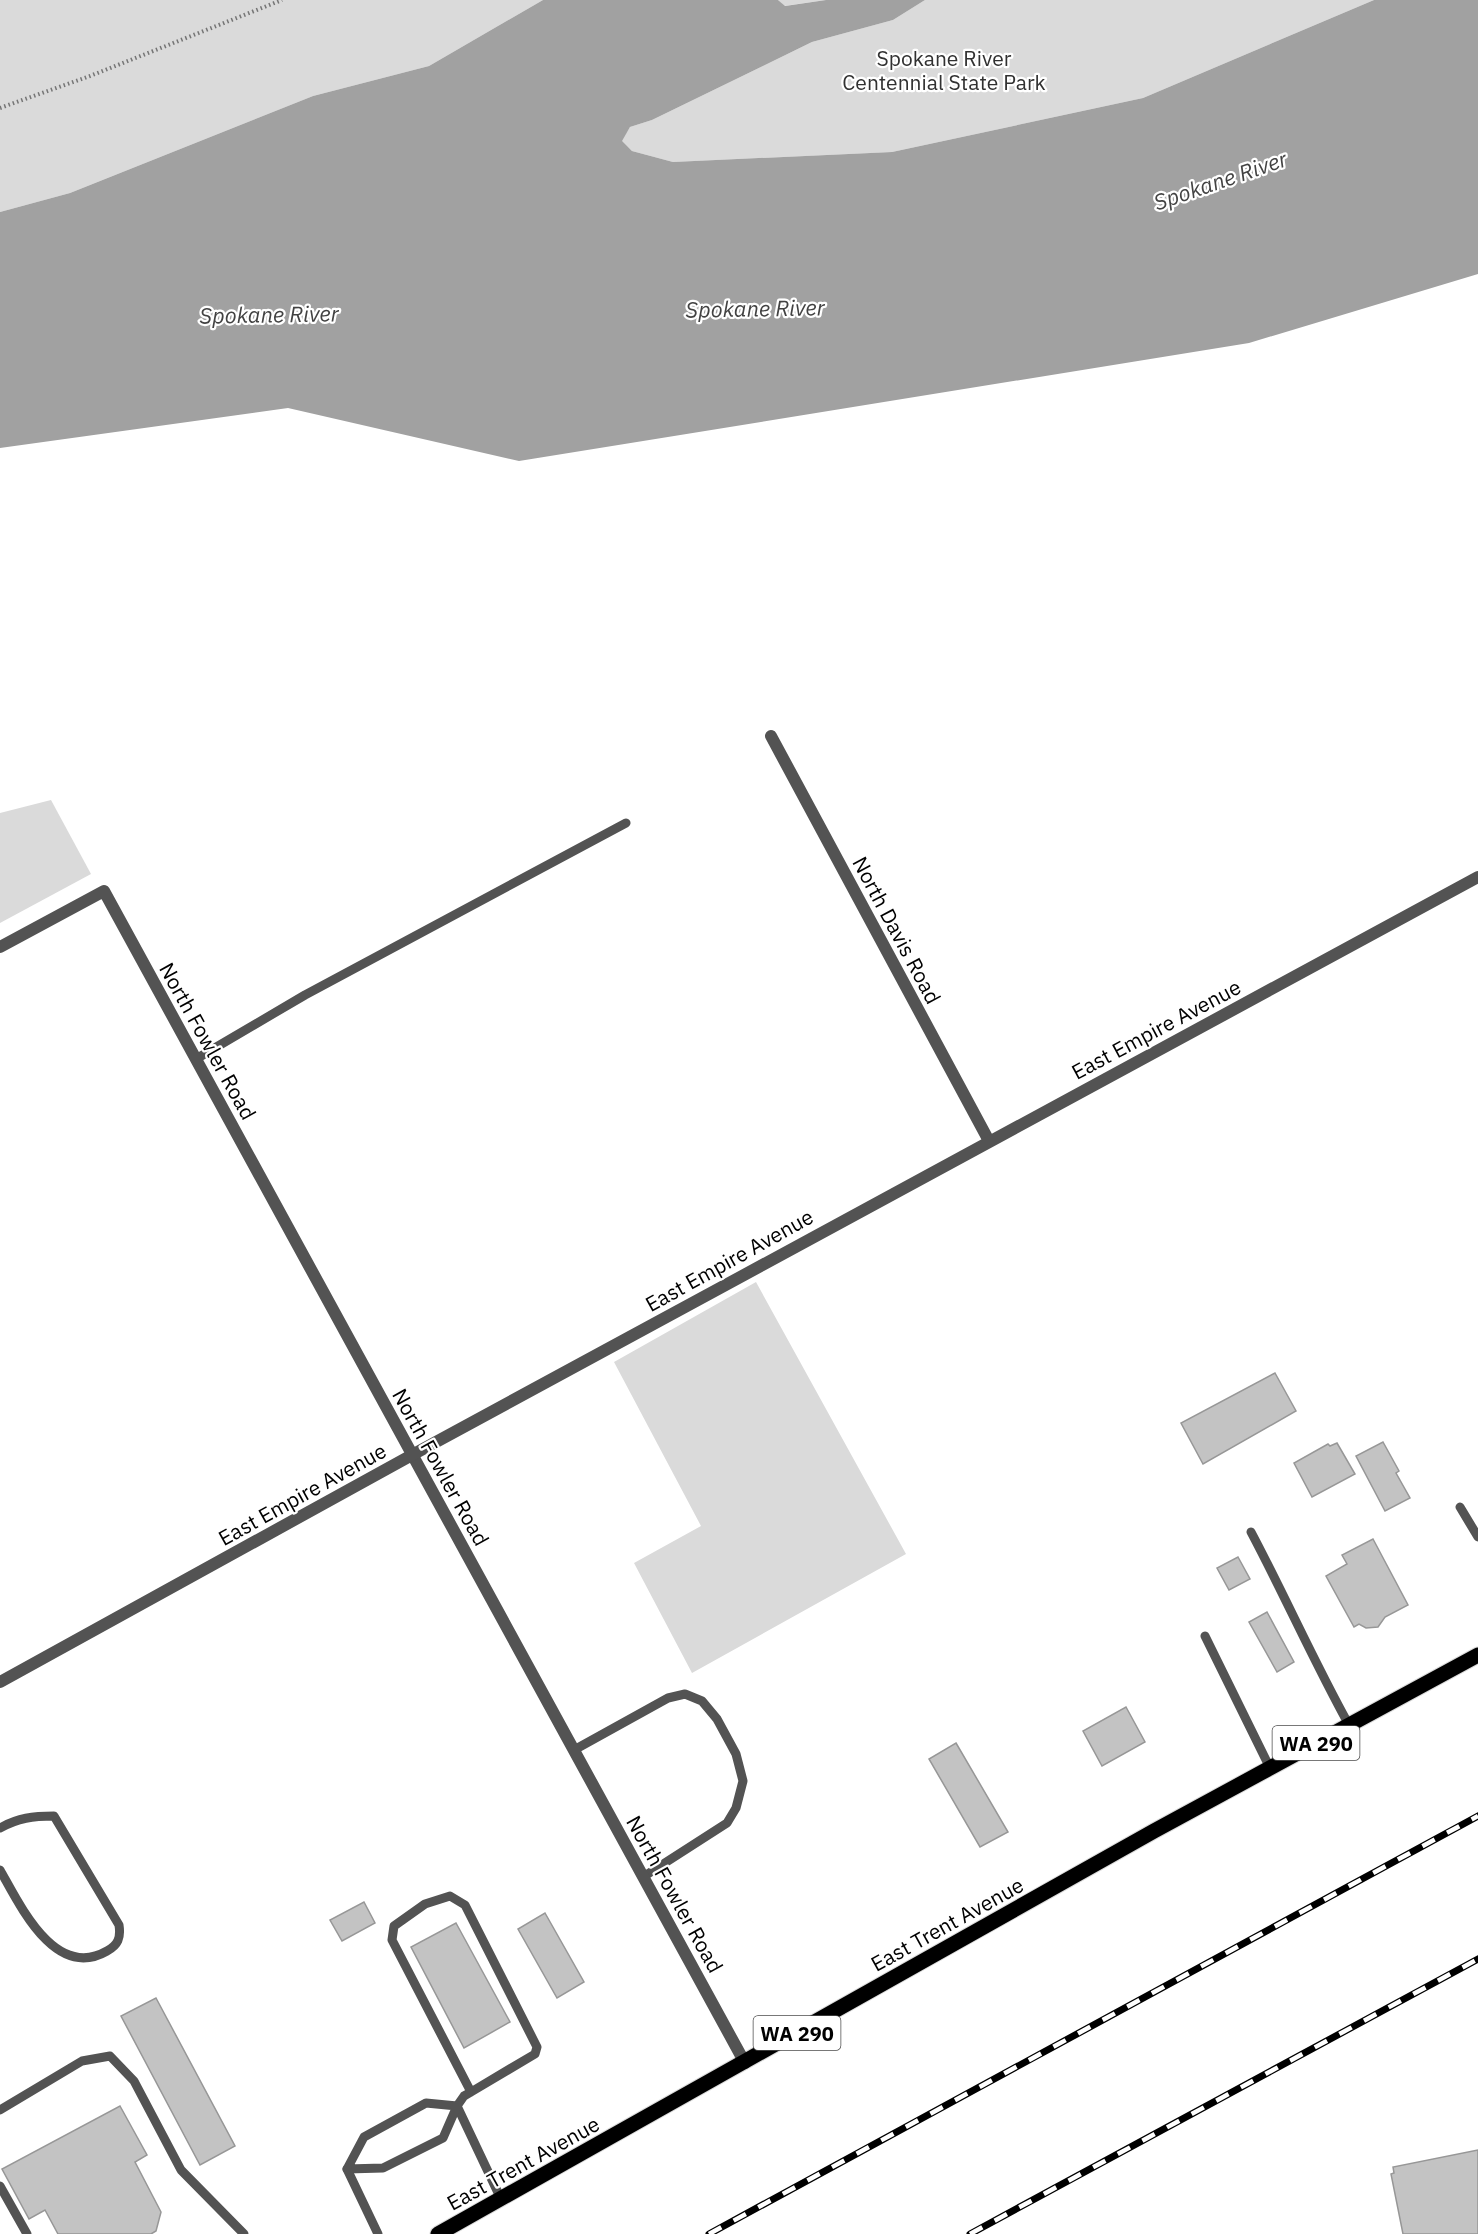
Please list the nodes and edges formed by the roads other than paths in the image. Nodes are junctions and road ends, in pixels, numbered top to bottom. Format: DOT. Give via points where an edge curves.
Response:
graph roads {
  1 [pos="771,736"];
  2 [pos="626,824"];
  3 [pos="1478,877"];
  4 [pos="0,946"];
  5 [pos="196,1059"];
  6 [pos="989,1141"];
  7 [pos="412,1455"];
  8 [pos="1460,1507"];
  9 [pos="1251,1532"];
  10 [pos="1478,1537"];
  11 [pos="1205,1636"];
  12 [pos="1478,1655"];
  13 [pos="0,1682"];
  14 [pos="1349,1725"];
  15 [pos="574,1749"];
  16 [pos="1270,1768"];
  17 [pos="0,1828"];
  18 [pos="0,1870"];
  19 [pos="643,1877"];
  20 [pos="745,2062"];
  21 [pos="471,2092"];
  22 [pos="457,2106"];
  23 [pos="0,2110"];
  24 [pos="347,2169"];
  25 [pos="0,2186"];
  26 [pos="501,2199"];
  27 [pos="27,2234"];
  28 [pos="244,2234"];
  29 [pos="378,2234"];
  30 [pos="438,2234"];
  1 -- 6 [label="street, North Davis Road"];
  2 -- 5 [label="lane" via="305,995"];
  3 -- 6 [label="street, East Empire Avenue"];
  4 -- 5 [label="street, North Fowler Road" via="104,891"];
  5 -- 7 [label="street, North Fowler Road"];
  6 -- 7 [label="street, East Empire Avenue"];
  7 -- 13 [label="street, East Empire Avenue"];
  7 -- 15 [label="street, North Fowler Road"];
  8 -- 10 [label="lane"];
  9 -- 14 [label="lane"];
  11 -- 16 [label="lane"];
  12 -- 14 [label="main road, East Trent Avenue / WA 290"];
  14 -- 16 [label="main road, East Trent Avenue / WA 290"];
  15 -- 19 [label="street, North Fowler Road"];
  15 -- 19 [label="lane" via="668,1698 685,1694 702,1701 736,1754 743,1781 728,1823"];
  16 -- 20 [label="main road, East Trent Avenue / WA 290"];
  17 -- 18 [label="lane" via="17,1819 54,1816 119,1925 121,1935 115,1947 99,1956 77,1957 55,1948 32,1926"];
  19 -- 20 [label="street, North Fowler Road"];
  20 -- 26 [label="main road, East Trent Avenue / WA 290"];
  21 -- 21 [label="lane" via="535,2054 537,2047 465,1905 450,1896 424,1904 394,1926 392,1940"];
  21 -- 22 [label="lane"];
  22 -- 24 [label="lane" via="442,2138 383,2168"];
  22 -- 24 [label="lane" via="426,2103 364,2137"];
  22 -- 26 [label="lane"];
  23 -- 28 [label="lane" via="82,2061 110,2056 134,2081 181,2170"];
  24 -- 29 [label="lane"];
  25 -- 27 [label="lane"];
  26 -- 30 [label="main road, East Trent Avenue / WA 290"];
}
